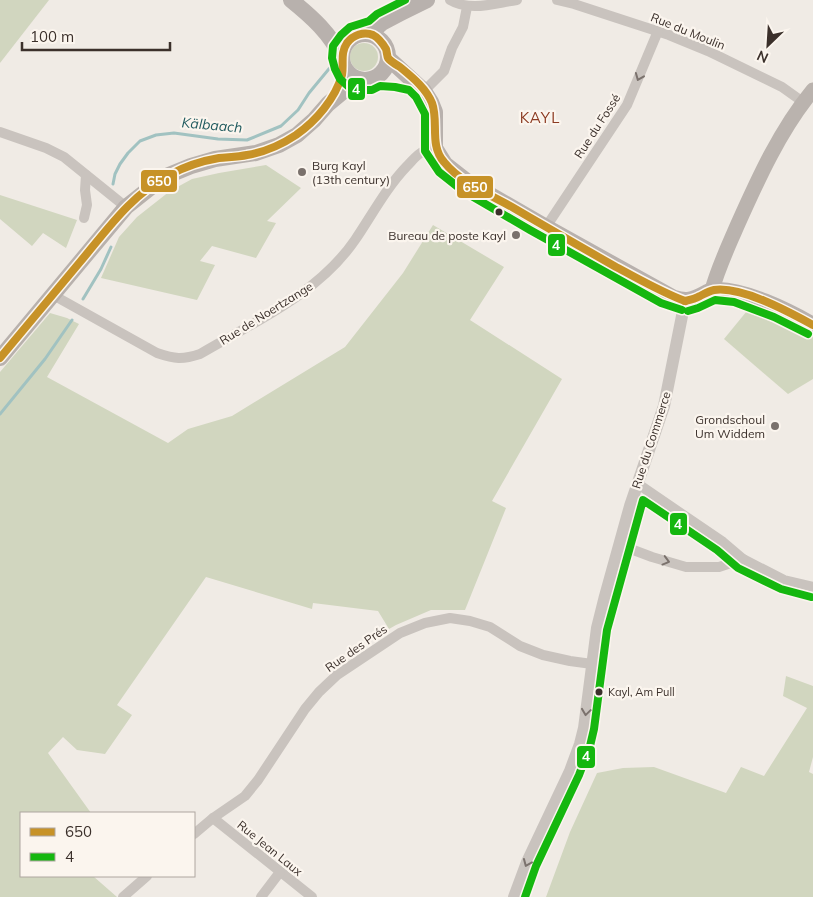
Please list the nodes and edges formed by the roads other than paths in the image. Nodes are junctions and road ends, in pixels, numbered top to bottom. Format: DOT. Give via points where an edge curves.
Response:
graph roads {
  1 [pos="291,0"];
  2 [pos="427,0"];
  3 [pos="450,0"];
  4 [pos="517,0"];
  5 [pos="557,0"];
  6 [pos="467,7"];
  7 [pos="401,13"];
  8 [pos="314,19"];
  9 [pos="658,31"];
  10 [pos="359,35"];
  11 [pos="387,52"];
  12 [pos="343,62"];
  13 [pos="378,76"];
  14 [pos="362,80"];
  15 [pos="419,86"];
  16 [pos="813,90"];
  17 [pos="803,102"];
  18 [pos="328,104"];
  19 [pos="0,132"];
  20 [pos="435,148"];
  21 [pos="86,175"];
  22 [pos="126,207"];
  23 [pos="84,218"];
  24 [pos="546,228"];
  25 [pos="712,290"];
  26 [pos="53,295"];
  27 [pos="685,301"];
  28 [pos="813,325"];
  29 [pos="0,358"];
  30 [pos="638,484"];
  31 [pos="620,545"];
  32 [pos="743,559"];
  33 [pos="813,587"];
  34 [pos="592,664"];
  35 [pos="212,818"];
  36 [pos="195,833"];
  37 [pos="280,872"];
  38 [pos="146,877"];
  39 [pos="123,897"];
  40 [pos="261,897"];
  41 [pos="312,897"];
  42 [pos="514,897"];
  1 -- 8 [label="main road"];
  2 -- 7 [label="main road"];
  3 -- 6 [label="street"];
  4 -- 6 [label="street"];
  5 -- 9 [label="street, Rue du Moulin"];
  6 -- 15 [label="street" via="463,27 444,71"];
  7 -- 10 [label="main road" via="374,30"];
  7 -- 11 [label="main road" via="391,30"];
  8 -- 10 [label="main road" via="336,31"];
  8 -- 12 [label="main road" via="330,37"];
  9 -- 17 [label="street, Rue du Moulin" via="782,87"];
  9 -- 24 [label="street, Rue du Fossé, one-way" via="627,105"];
  10 -- 11 [label="main road" via="372,35 379,39"];
  10 -- 12 [label="main road" via="343,49"];
  11 -- 13 [label="main road" via="387,65"];
  11 -- 15 [label="main road"];
  12 -- 14 [label="main road" via="348,73"];
  12 -- 18 [label="main road" via="338,84"];
  13 -- 14 [label="main road"];
  13 -- 15 [label="main road" via="396,77"];
  14 -- 18 [label="main road"];
  15 -- 20 [label="main road" via="432,102 435,112"];
  16 -- 17 [label="main road"];
  17 -- 25 [label="main road" via="765,167 716,274"];
  18 -- 22 [label="main road" via="297,135 279,145 191,166 155,184"];
  19 -- 21 [label="street" via="55,152"];
  20 -- 24 [label="main road" via="445,164 468,182"];
  20 -- 26 [label="street, Rue de Noertzange" via="423,151 396,177 347,251 323,276 303,293 200,354 185,359 157,353"];
  21 -- 22 [label="street"];
  21 -- 23 [label="street"];
  22 -- 26 [label="main road"];
  24 -- 27 [label="main road" via="666,294"];
  25 -- 27 [label="main road"];
  25 -- 28 [label="main road" via="748,295"];
  26 -- 29 [label="main road"];
  27 -- 30 [label="street, Rue du Commerce" via="664,406"];
  30 -- 31 [label="street, Rue du Commerce"];
  30 -- 32 [label="street"];
  31 -- 32 [label="street, one-way" via="686,567 720,567"];
  31 -- 34 [label="street, Rue du Commerce" via="597,628"];
  32 -- 33 [label="street" via="784,580"];
  34 -- 35 [label="street, Rue des Prés" via="543,655 520,646 490,627 470,621 450,618 425,622 400,633 337,675 305,709 254,786"];
  34 -- 42 [label="street, Rue du Commerce, one-way" via="580,744"];
  35 -- 36 [label="street, Rue des Prés"];
  35 -- 37 [label="street, Rue Jean Laux"];
  37 -- 40 [label="street"];
  37 -- 41 [label="street, Rue Jean Laux"];
  38 -- 39 [label="street"];
}
